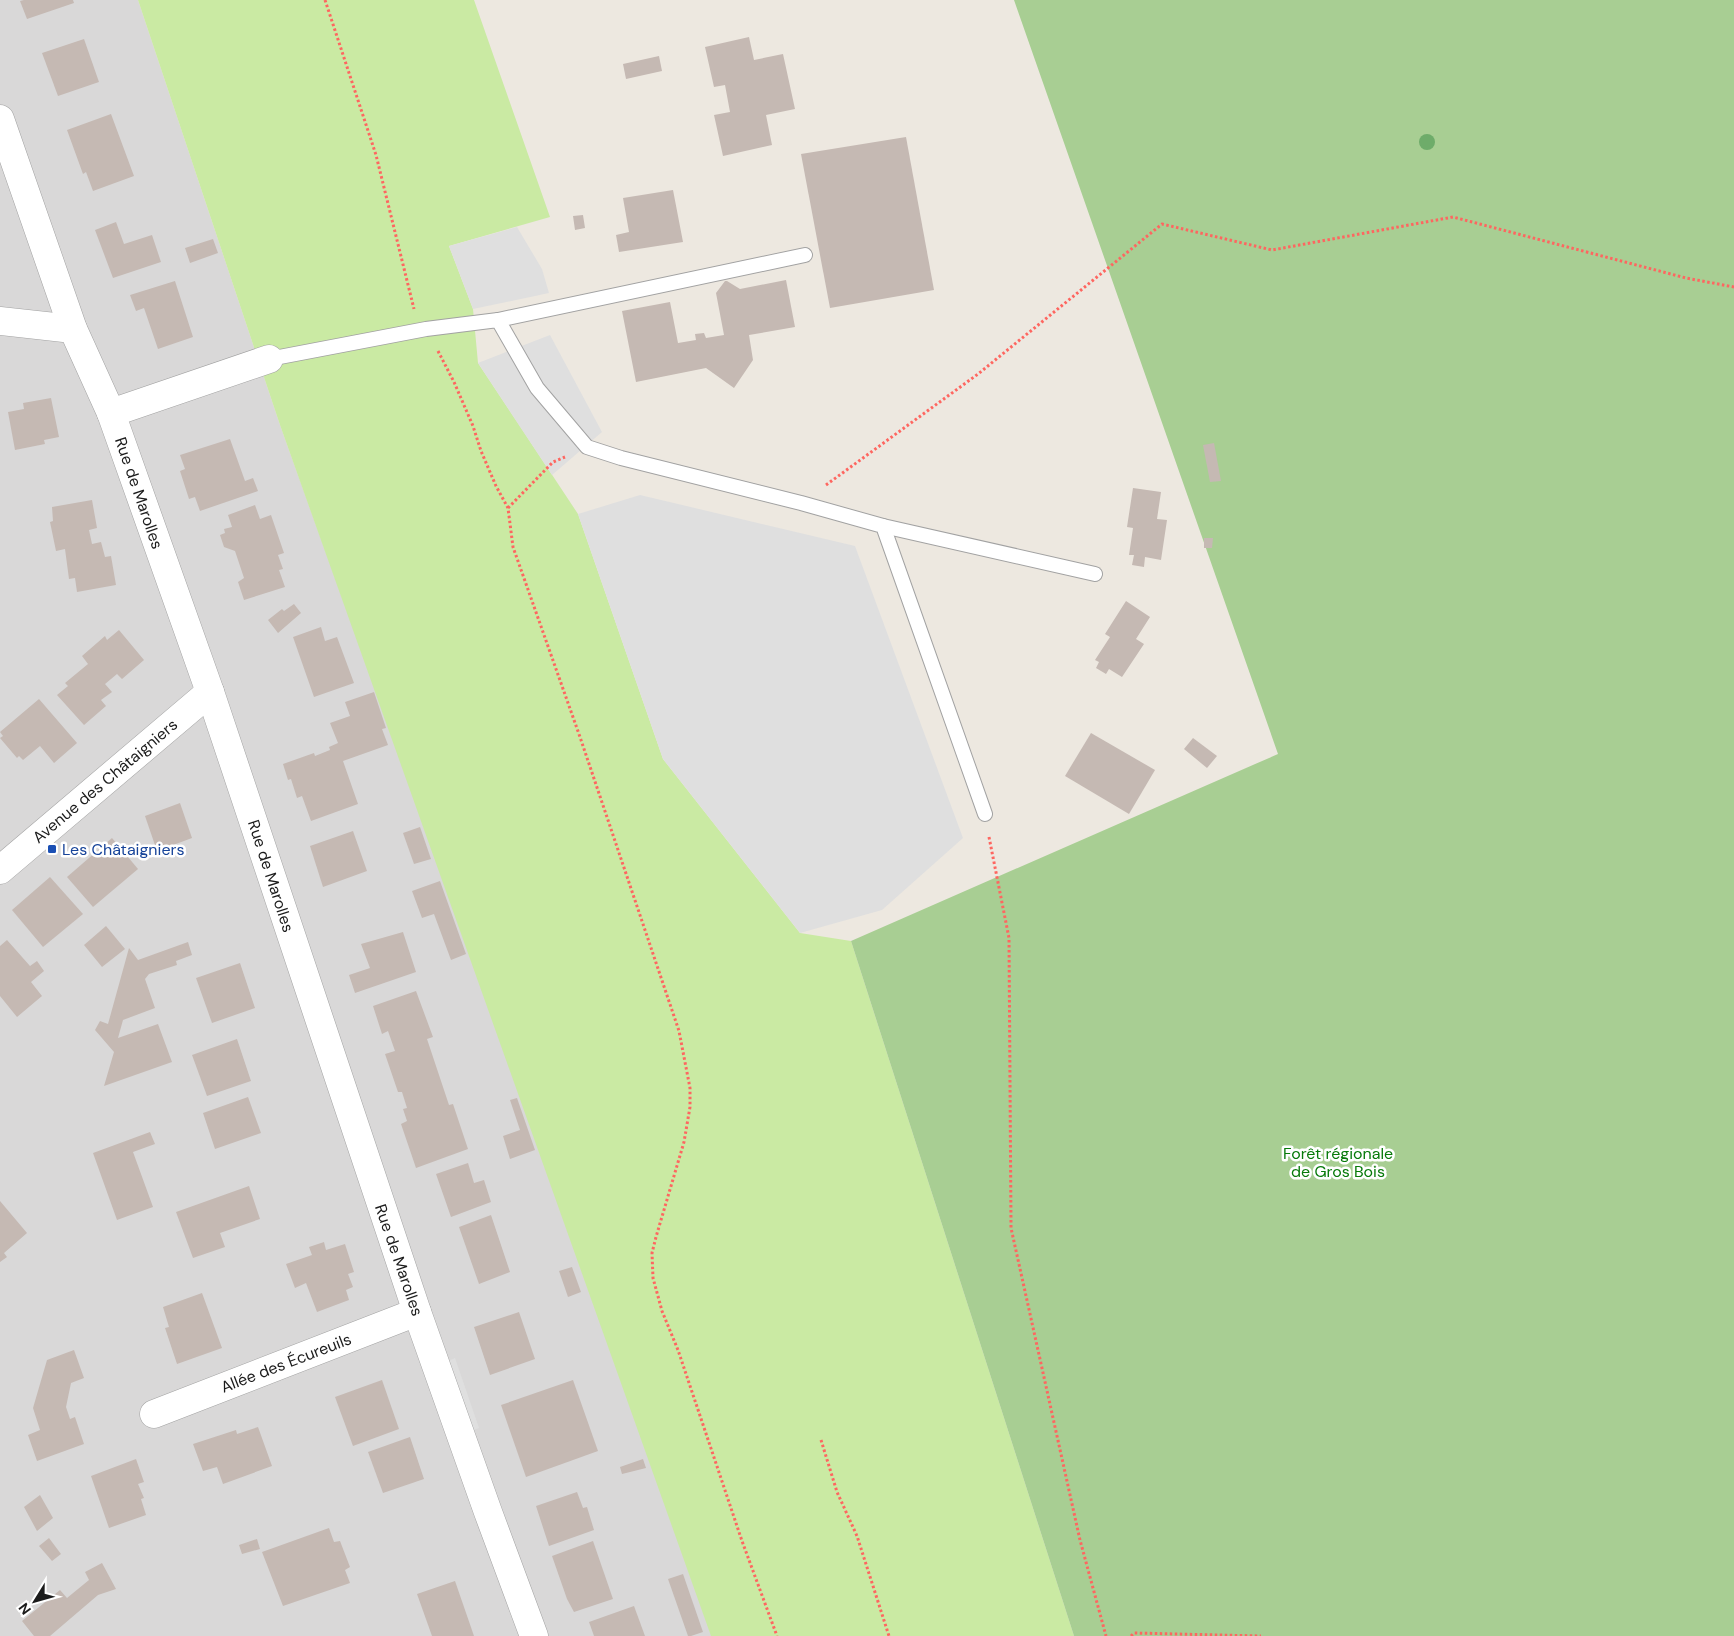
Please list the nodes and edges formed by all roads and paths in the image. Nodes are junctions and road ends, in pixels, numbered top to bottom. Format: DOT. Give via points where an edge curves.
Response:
graph roads {
  1 [pos="324,0"];
  2 [pos="0,119"];
  3 [pos="805,255"];
  4 [pos="1734,287"];
  5 [pos="0,320"];
  6 [pos="498,320"];
  7 [pos="73,329"];
  8 [pos="426,329"];
  9 [pos="270,359"];
  10 [pos="111,412"];
  11 [pos="587,447"];
  12 [pos="801,503"];
  13 [pos="508,508"];
  14 [pos="883,526"];
  15 [pos="1095,574"];
  16 [pos="210,692"];
  17 [pos="985,814"];
  18 [pos="0,870"];
  19 [pos="417,1312"];
  20 [pos="154,1414"];
  21 [pos="821,1440"];
  22 [pos="534,1636"];
  23 [pos="777,1636"];
  24 [pos="888,1636"];
  25 [pos="1106,1636"];
  26 [pos="1131,1636"];
  27 [pos="1261,1636"];
  1 -- 8 [label="path" via="376,155 416,315"];
  2 -- 7 [label="street, Rue de Marolles"];
  3 -- 6 [label="lane"];
  4 -- 12 [label="path" via="1686,278 1453,217 1272,250 1162,224 978,374"];
  5 -- 7 [label="street"];
  6 -- 8 [label="lane"];
  6 -- 11 [label="lane" via="536,388"];
  7 -- 10 [label="street, Rue de Marolles"];
  8 -- 9 [label="lane"];
  8 -- 13 [label="path" via="454,382 486,465"];
  9 -- 10 [label="street"];
  10 -- 16 [label="street, Rue de Marolles"];
  11 -- 12 [label="lane"];
  11 -- 13 [label="path" via="553,462"];
  12 -- 14 [label="lane"];
  13 -- 23 [label="path" via="513,546 678,1031 690,1088 690,1107 682,1149 652,1254 653,1278"];
  14 -- 15 [label="lane"];
  14 -- 17 [label="lane"];
  16 -- 18 [label="street, Avenue des Châtaigniers"];
  16 -- 19 [label="street, Rue de Marolles"];
  17 -- 25 [label="path" via="1009,938 1011,1228 1080,1540"];
  19 -- 20 [label="street, Allée des Écureuils"];
  19 -- 22 [label="street, Rue de Marolles"];
  21 -- 24 [label="path" via="857,1536"];
  26 -- 27 [label="path" via="1134,1632"];
}
